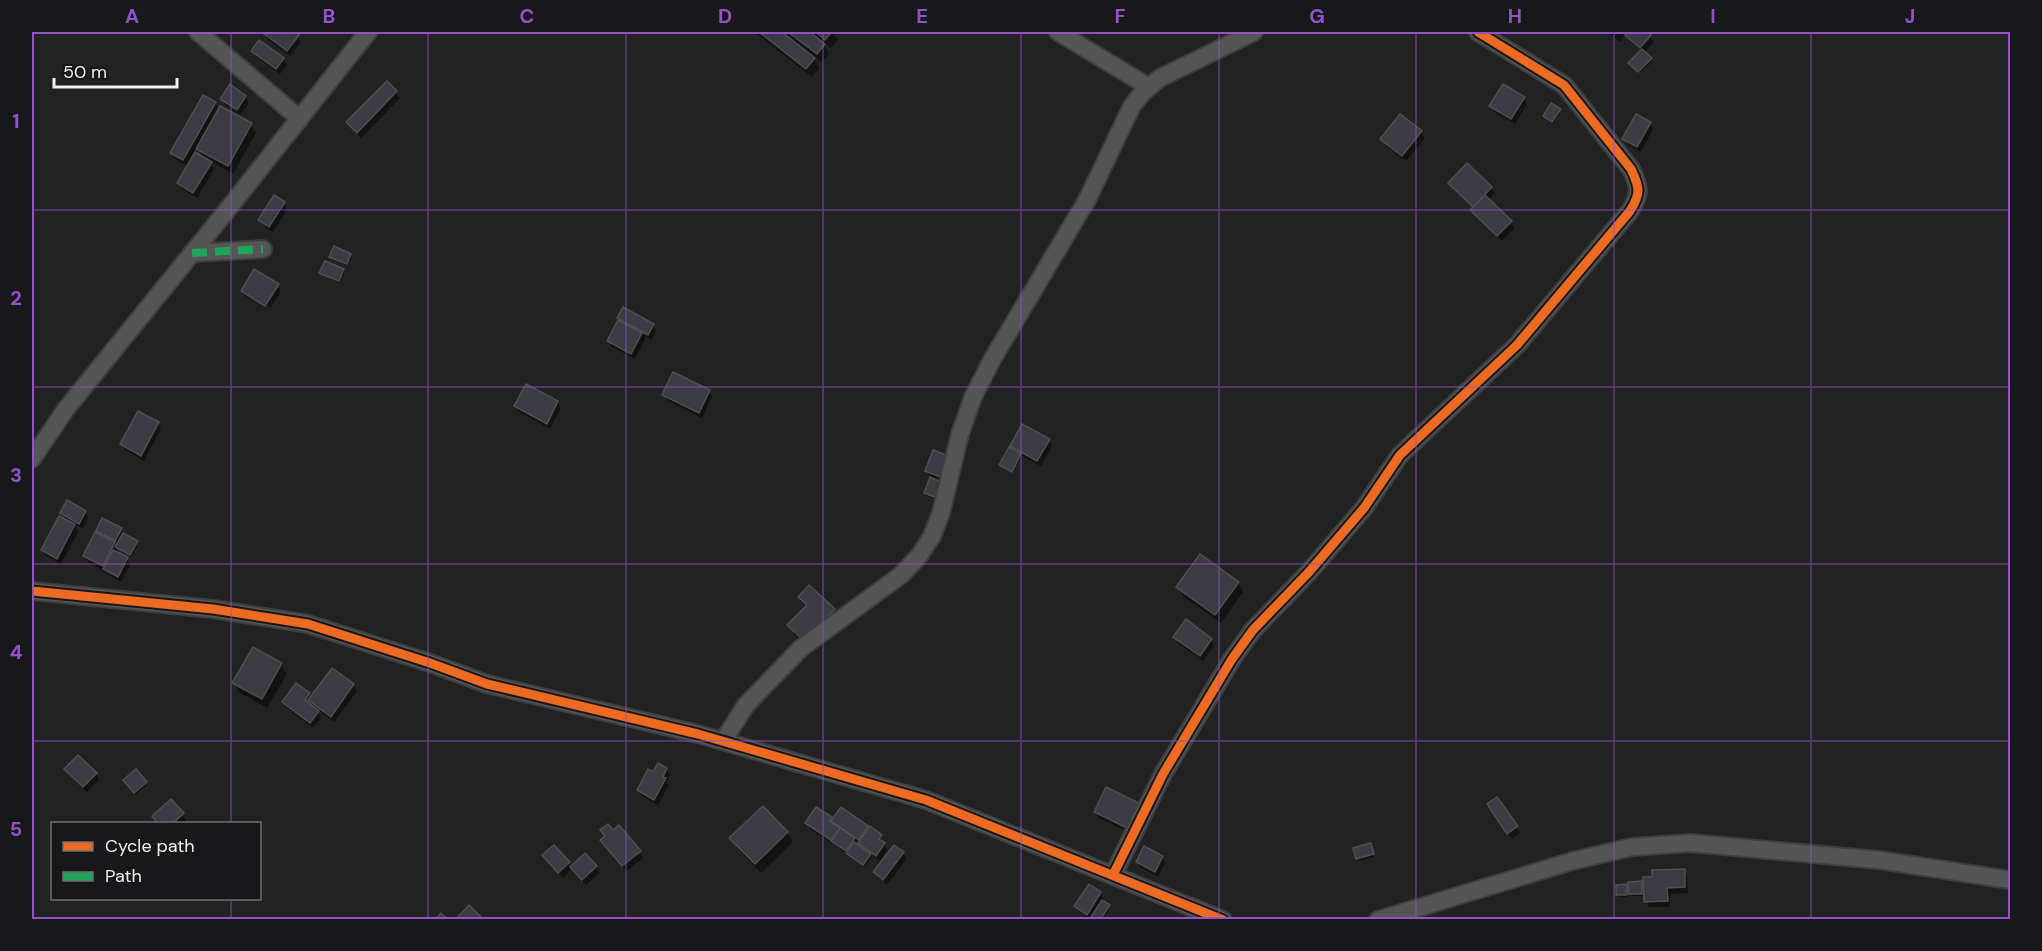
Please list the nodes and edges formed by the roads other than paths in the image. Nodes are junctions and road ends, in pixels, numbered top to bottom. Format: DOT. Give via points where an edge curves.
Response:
graph roads {
  1 [pos="198,32"];
  2 [pos="368,32"];
  3 [pos="1058,32"];
  4 [pos="1254,32"];
  5 [pos="1478,32"];
  6 [pos="1149,87"];
  7 [pos="300,118"];
  8 [pos="262,249"];
  9 [pos="192,254"];
  10 [pos="32,459"];
  11 [pos="32,591"];
  12 [pos="723,741"];
  13 [pos="1113,875"];
  14 [pos="2010,880"];
  15 [pos="1223,920"];
  16 [pos="1378,920"];
  1 -- 7 [label="street"];
  2 -- 7 [label="street"];
  3 -- 6 [label="street"];
  4 -- 6 [label="street"];
  5 -- 13 [label="street" via="1564,85 1630,169 1637,182 1638,199 1517,345 1400,455 1364,508 1253,630 1163,774"];
  6 -- 12 [label="street" via="1132,106 1087,200 973,397 941,513 919,556 901,575 785,663 746,705"];
  7 -- 9 [label="street"];
  8 -- 9 [label="street"];
  9 -- 10 [label="street" via="66,409"];
  11 -- 12 [label="street" via="213,609 308,624 487,684"];
  12 -- 13 [label="street" via="926,800"];
  13 -- 15 [label="street"];
  14 -- 16 [label="street" via="1879,860 1690,843 1632,847 1576,860"];
}
